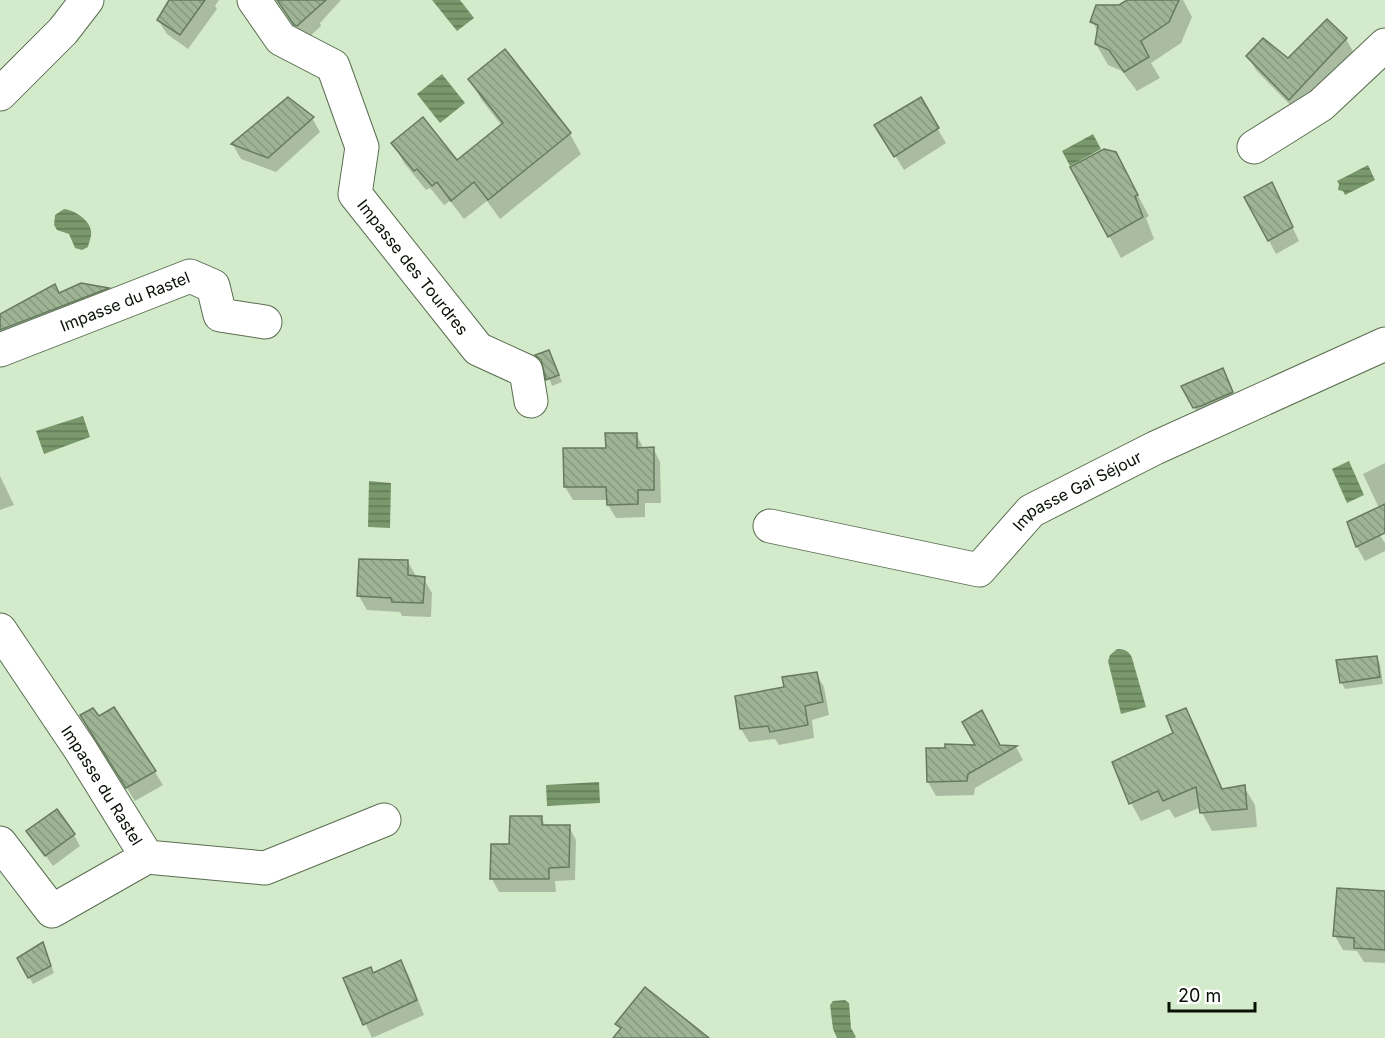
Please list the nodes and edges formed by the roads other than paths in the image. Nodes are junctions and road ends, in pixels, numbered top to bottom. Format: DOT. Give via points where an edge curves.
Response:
graph roads {
  1 [pos="87,0"];
  2 [pos="254,0"];
  3 [pos="1385,45"];
  4 [pos="0,94"];
  5 [pos="1254,147"];
  6 [pos="265,322"];
  7 [pos="1385,344"];
  8 [pos="0,350"];
  9 [pos="531,401"];
  10 [pos="770,526"];
  11 [pos="0,630"];
  12 [pos="384,820"];
  13 [pos="0,843"];
  14 [pos="147,857"];
  1 -- 4 [label="street" via="63,32"];
  2 -- 9 [label="street, Impasse des Tourdres" via="281,39 333,66 362,147 355,194 478,349 526,371"];
  3 -- 5 [label="street" via="1321,105"];
  6 -- 8 [label="street, Impasse du Rastel" via="220,315 213,286 190,276"];
  7 -- 10 [label="street, Impasse Gai Séjour" via="1155,448 1030,512 980,570"];
  11 -- 14 [label="street, Impasse du Rastel"];
  12 -- 14 [label="street, Impasse du Rastel" via="265,868"];
  13 -- 14 [label="street" via="52,911"];
}
